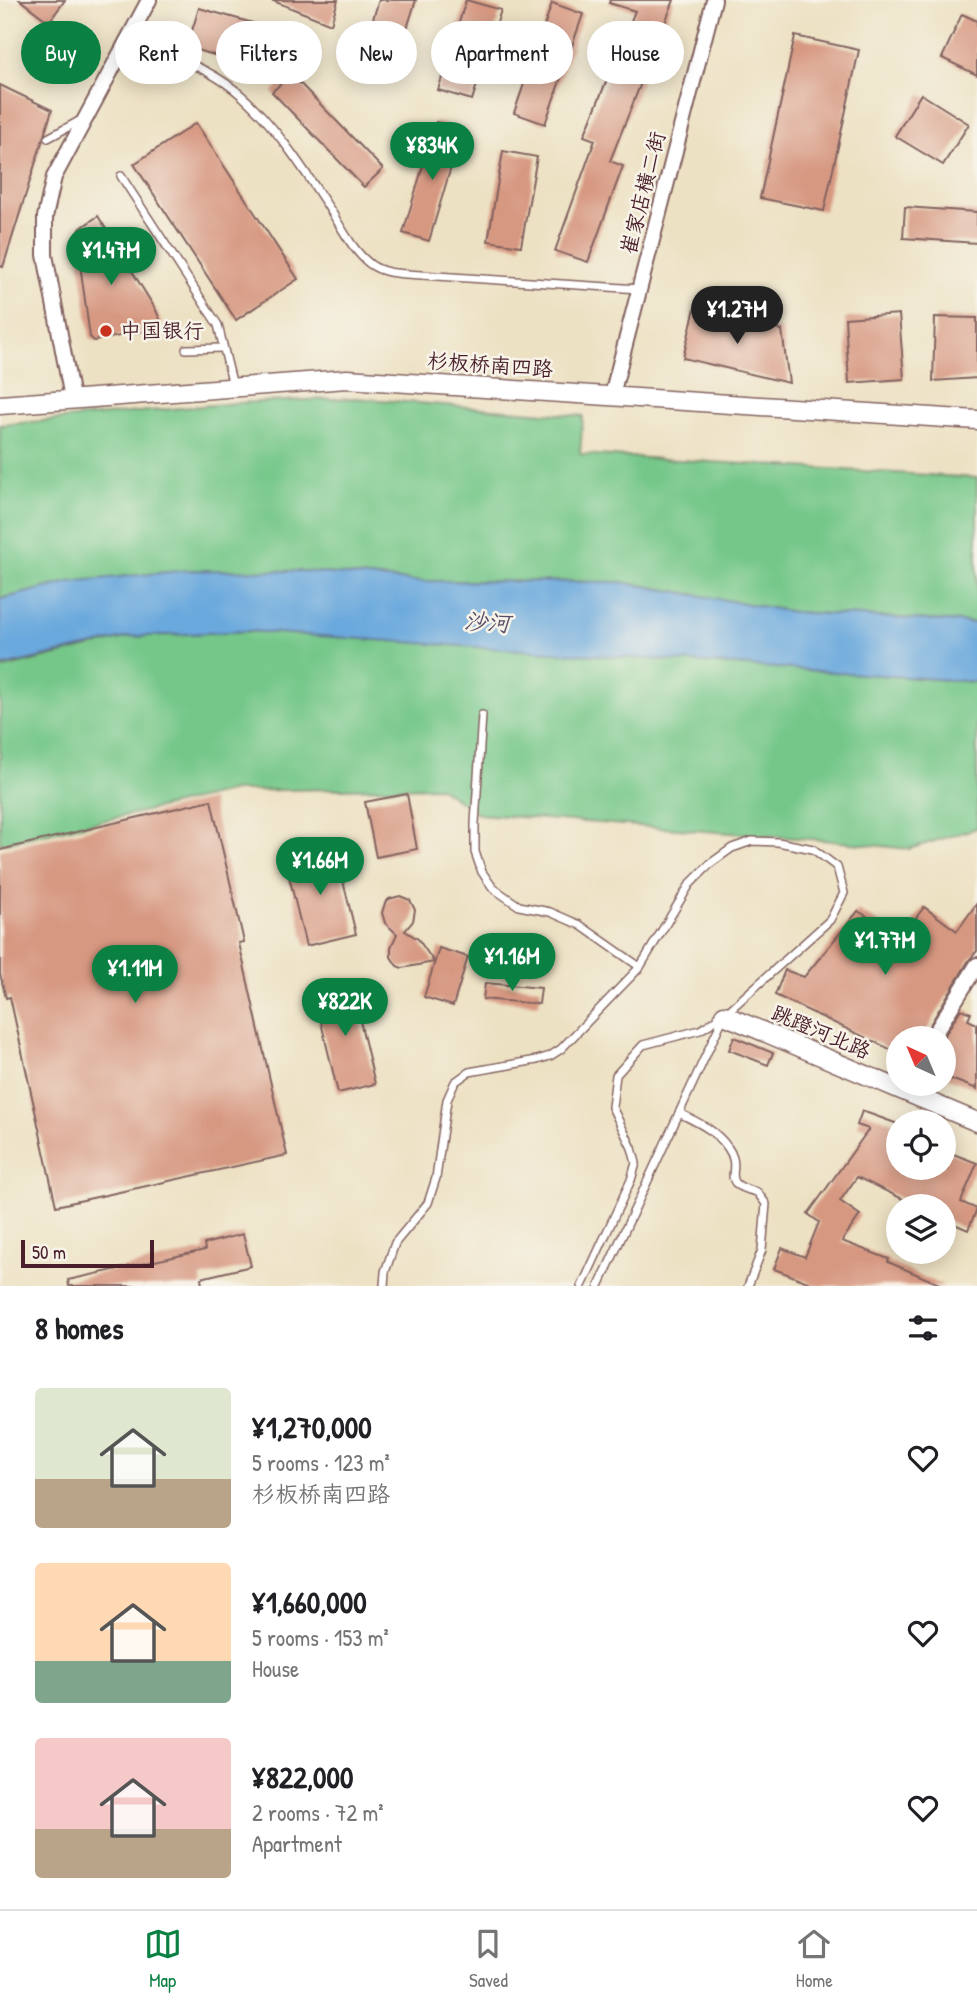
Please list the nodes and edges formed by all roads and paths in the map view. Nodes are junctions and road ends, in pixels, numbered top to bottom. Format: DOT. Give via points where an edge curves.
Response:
graph roads {
  1 [pos="149,0"];
  2 [pos="714,0"];
  3 [pos="137,21"];
  4 [pos="115,62"];
  5 [pos="202,68"];
  6 [pos="85,118"];
  7 [pos="48,138"];
  8 [pos="121,176"];
  9 [pos="640,289"];
  10 [pos="223,348"];
  11 [pos="186,349"];
  12 [pos="233,387"];
  13 [pos="612,395"];
  14 [pos="72,398"];
  15 [pos="0,405"];
  16 [pos="977,420"];
  17 [pos="482,715"];
  18 [pos="977,965"];
  19 [pos="640,967"];
  20 [pos="724,1015"];
  21 [pos="939,1026"];
  22 [pos="886,1078"];
  23 [pos="927,1096"];
  24 [pos="679,1113"];
  25 [pos="977,1122"];
  26 [pos="384,1286"];
  27 [pos="582,1286"];
  28 [pos="599,1286"];
  29 [pos="748,1286"];
  1 -- 3 [label="street"];
  2 -- 9 [label="street, 崔家店横二街"];
  4 -- 6 [label="street"];
  5 -- 9 [label="lane" via="236,90 277,134 371,265 396,273"];
  6 -- 7 [label="lane"];
  6 -- 14 [label="street" via="54,177 44,217 45,255"];
  8 -- 10 [label="lane" via="218,325"];
  9 -- 13 [label="street, 崔家店横二街"];
  10 -- 11 [label="lane"];
  10 -- 12 [label="lane"];
  12 -- 13 [label="street, 杉板桥南四路" via="347,379"];
  12 -- 14 [label="street, 杉板桥南四路"];
  13 -- 16 [label="street, 杉板桥南四路"];
  14 -- 15 [label="street, 杉板桥南四路"];
  17 -- 19 [label="lane" via="475,852 482,872 493,888 519,906 580,925"];
  18 -- 21 [label="street"];
  19 -- 20 [label="lane" via="690,884 732,848 752,841 813,849 836,867 844,893 830,920"];
  19 -- 26 [label="lane" via="550,1056 469,1072 455,1082 447,1100 428,1203 395,1243"];
  20 -- 22 [label="street, 跳蹬河北路"];
  20 -- 24 [label="lane"];
  20 -- 27 [label="lane" via="700,1030 643,1045 616,1075 612,1107 636,1163"];
  23 -- 25 [label="street, 跳蹬河北路"];
  24 -- 28 [label="lane"];
  24 -- 29 [label="lane" via="724,1143 732,1154 736,1184 757,1192 766,1204 762,1250"];
}
